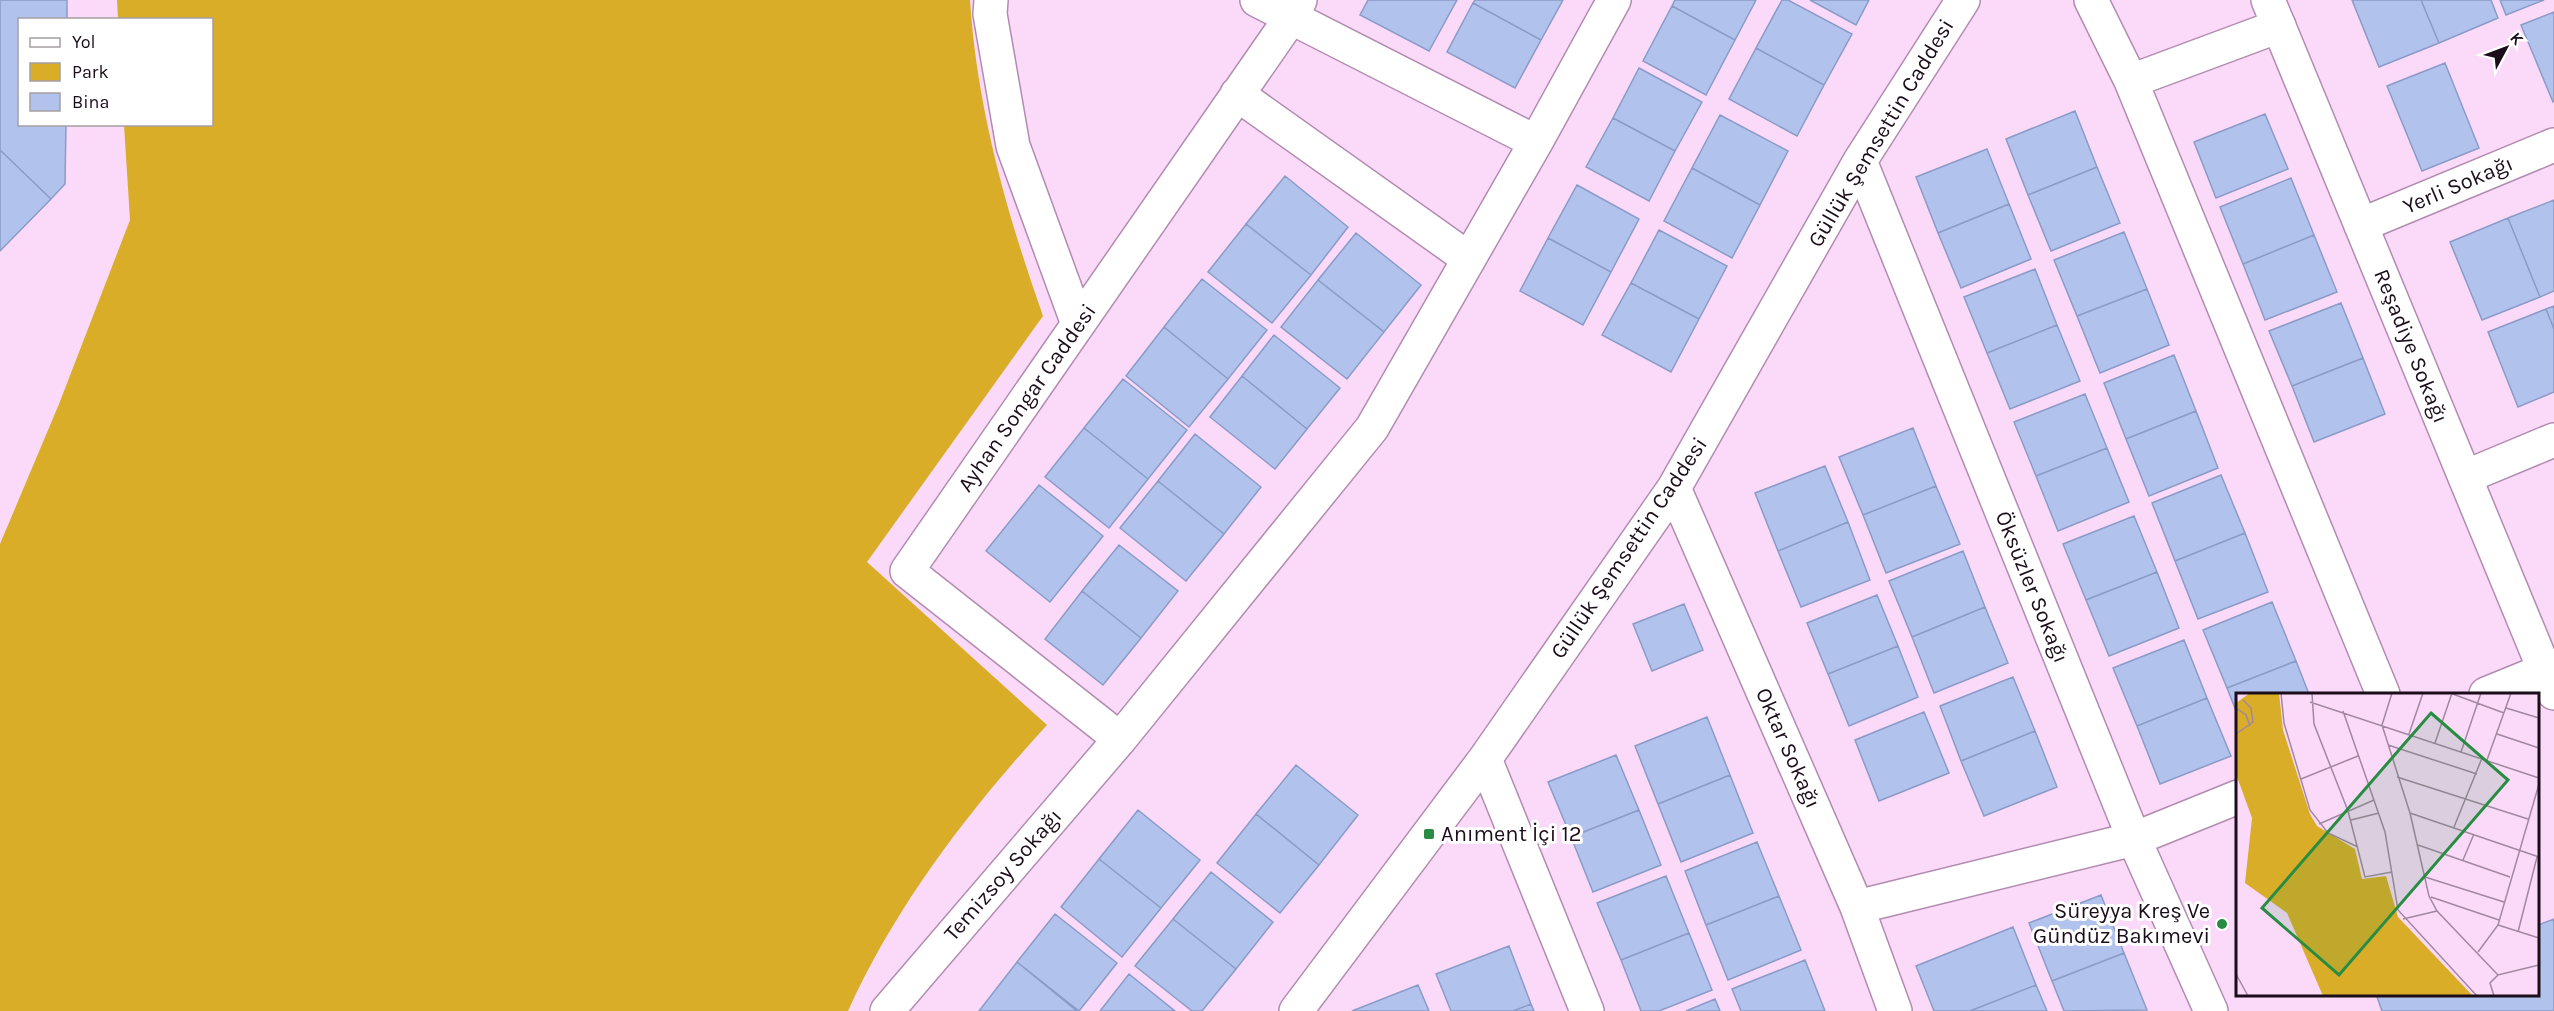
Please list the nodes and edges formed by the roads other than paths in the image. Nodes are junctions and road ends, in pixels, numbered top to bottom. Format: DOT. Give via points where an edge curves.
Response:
graph roads {
  1 [pos="991,0"];
  2 [pos="1257,0"];
  3 [pos="1614,0"];
  4 [pos="1963,0"];
  5 [pos="2091,0"];
  6 [pos="1296,8"];
  7 [pos="2273,13"];
  8 [pos="2131,81"];
  9 [pos="1237,94"];
  10 [pos="1536,142"];
  11 [pos="2554,145"];
  12 [pos="1860,160"];
  13 [pos="2361,225"];
  14 [pos="1469,259"];
  15 [pos="1078,324"];
  16 [pos="2554,440"];
  17 [pos="2465,477"];
  18 [pos="1674,488"];
  19 [pos="2549,681"];
  20 [pos="2383,693"];
  21 [pos="2492,693"];
  22 [pos="1120,739"];
  23 [pos="1485,759"];
  24 [pos="2236,798"];
  25 [pos="2133,839"];
  26 [pos="1857,907"];
  27 [pos="887,1011"];
  28 [pos="1296,1011"];
  29 [pos="1587,1011"];
  30 [pos="1895,1011"];
  31 [pos="2211,1011"];
  1 -- 15 [label="street" via="990,14 1013,146"];
  2 -- 6 [label="street"];
  3 -- 10 [label="street, Temizsoy Sokağı"];
  4 -- 12 [label="street, Güllük Şemsettin Caddesi"];
  5 -- 8 [label="street"];
  6 -- 9 [label="street, Ayhan Songar Caddesi"];
  6 -- 10 [label="street"];
  7 -- 8 [label="street"];
  7 -- 13 [label="street, Reşadiye Sokağı"];
  8 -- 20 [label="street"];
  9 -- 14 [label="street"];
  9 -- 15 [label="street, Ayhan Songar Caddesi"];
  10 -- 14 [label="street, Temizsoy Sokağı"];
  11 -- 13 [label="street, Yerli Sokağı"];
  12 -- 18 [label="street, Güllük Şemsettin Caddesi"];
  12 -- 25 [label="street, Öksüzler Sokağı"];
  13 -- 17 [label="street, Reşadiye Sokağı"];
  14 -- 22 [label="street, Temizsoy Sokağı" via="1372,428"];
  15 -- 22 [label="street, Ayhan Songar Caddesi" via="907,571"];
  16 -- 17 [label="street"];
  17 -- 19 [label="street, Reşadiye Sokağı"];
  18 -- 23 [label="street, Güllük Şemsettin Caddesi"];
  18 -- 26 [label="street, Oktar Sokağı"];
  19 -- 21 [label="street"];
  22 -- 27 [label="street, Temizsoy Sokağı"];
  23 -- 28 [label="street, Güllük Şemsettin Caddesi"];
  23 -- 29 [label="street"];
  24 -- 25 [label="street"];
  25 -- 26 [label="street"];
  25 -- 31 [label="street, Öksüzler Sokağı"];
  26 -- 30 [label="street, Oktar Sokağı"];
}
